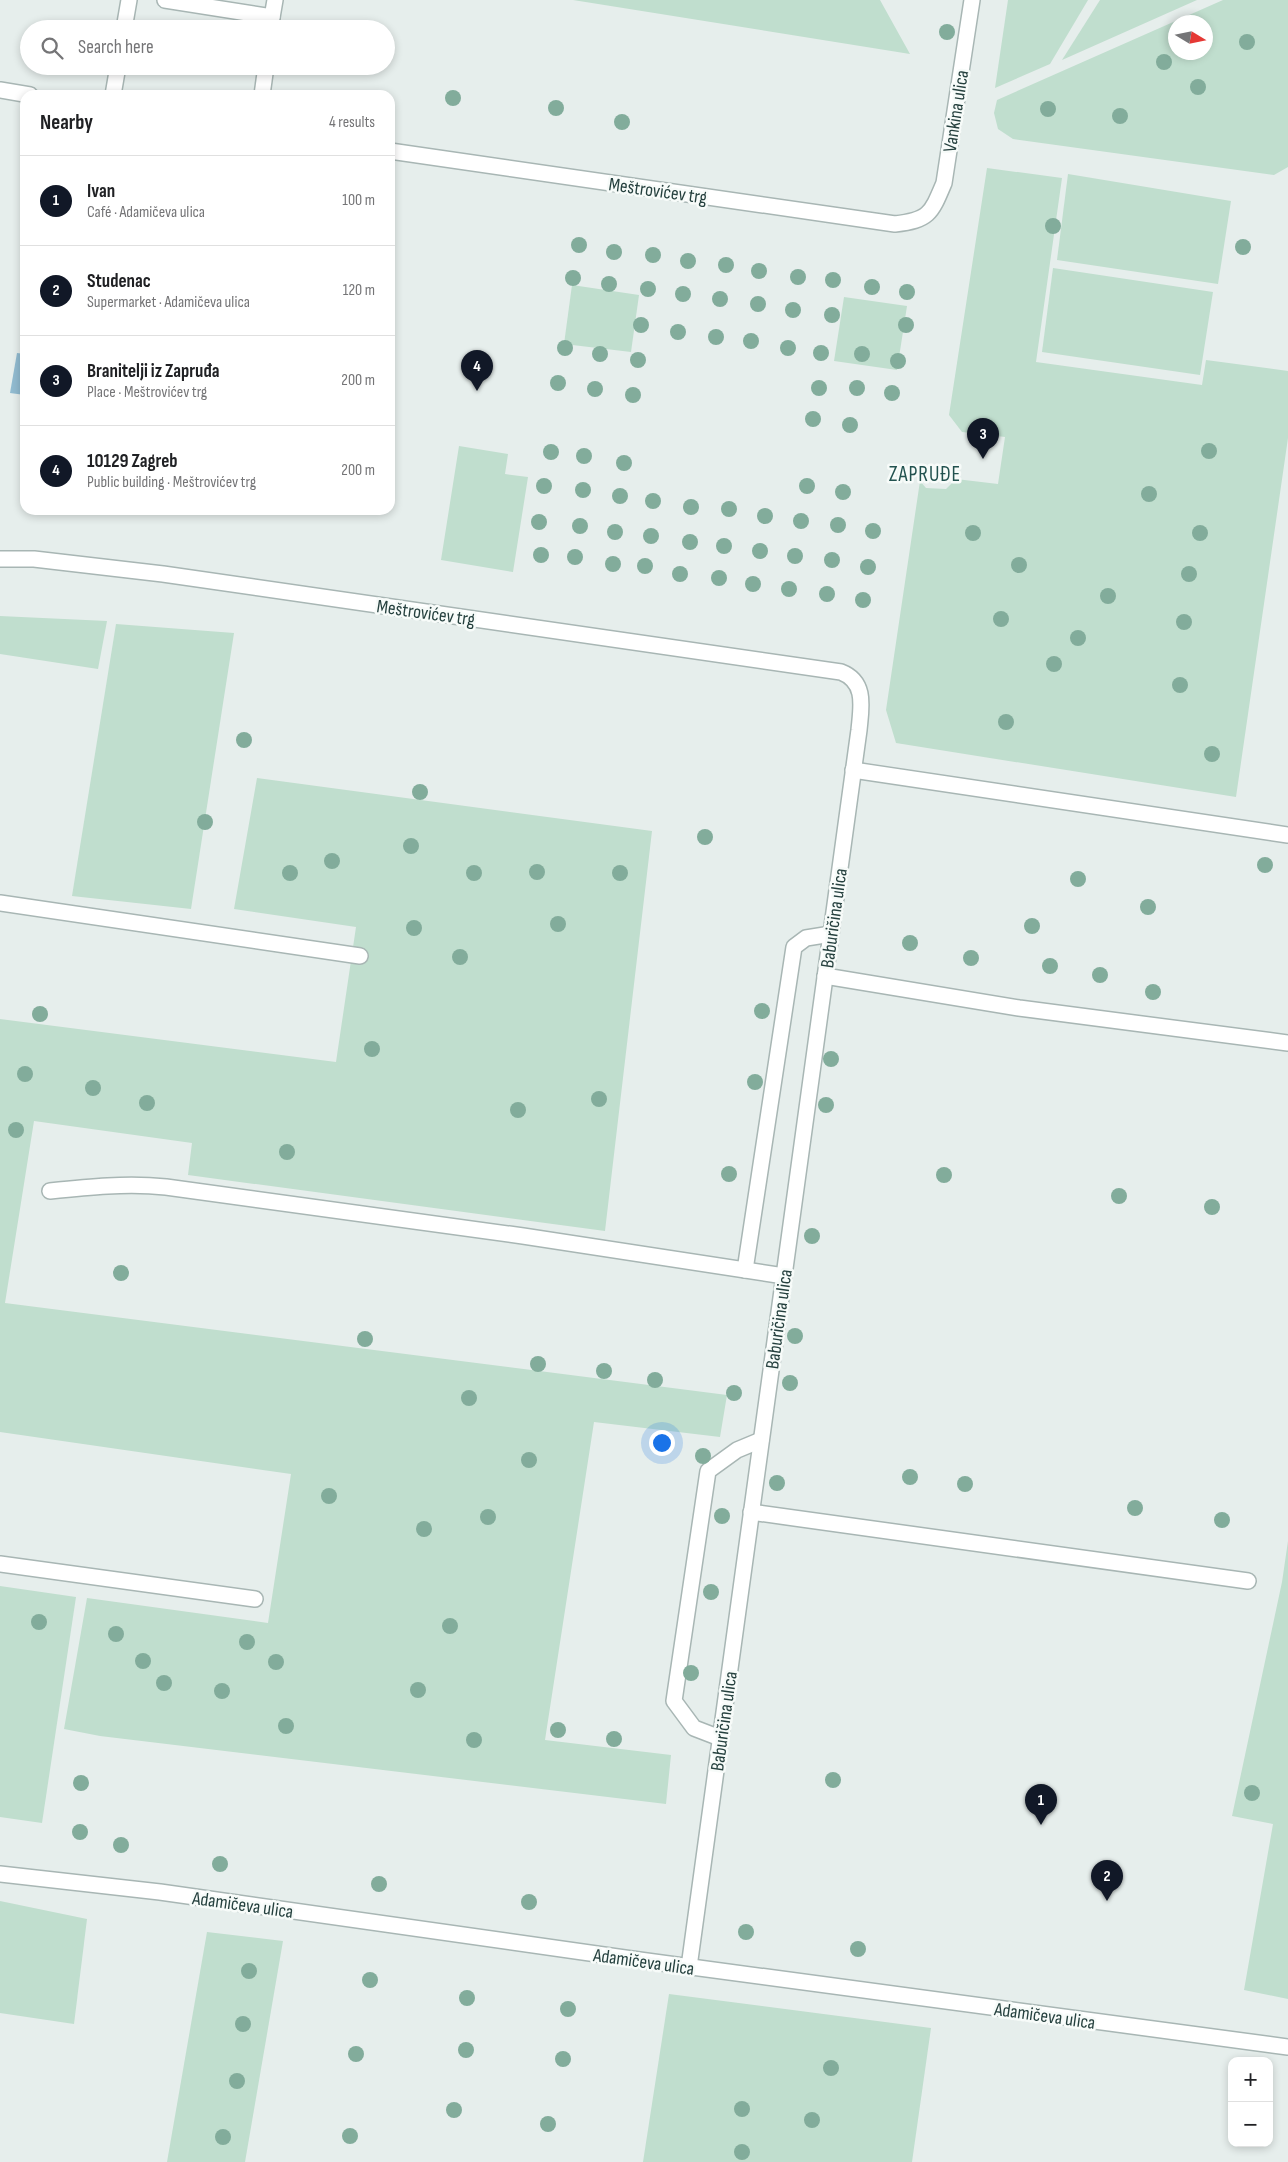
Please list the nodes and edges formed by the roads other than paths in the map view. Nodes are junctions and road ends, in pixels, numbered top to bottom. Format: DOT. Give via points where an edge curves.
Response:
graph roads {
  1 [pos="129,0"];
  2 [pos="165,0"];
  3 [pos="275,0"];
  4 [pos="971,0"];
  5 [pos="126,20"];
  6 [pos="257,20"];
  7 [pos="272,20"];
  8 [pos="116,75"];
  9 [pos="265,75"];
  10 [pos="0,90"];
  11 [pos="114,90"];
  12 [pos="263,90"];
  13 [pos="20,93"];
  14 [pos="395,152"];
  15 [pos="925,217"];
  16 [pos="0,559"];
  17 [pos="850,675"];
  18 [pos="853,770"];
  19 [pos="1288,834"];
  20 [pos="0,903"];
  21 [pos="831,934"];
  22 [pos="360,956"];
  23 [pos="825,976"];
  24 [pos="1288,1043"];
  25 [pos="50,1191"];
  26 [pos="745,1270"];
  27 [pos="784,1276"];
  28 [pos="761,1440"];
  29 [pos="751,1512"];
  30 [pos="0,1564"];
  31 [pos="1248,1581"];
  32 [pos="255,1599"];
  33 [pos="720,1738"];
  34 [pos="0,1874"];
  35 [pos="689,1967"];
  36 [pos="1288,2047"];
  1 -- 5 [label="street"];
  2 -- 6 [label="street"];
  3 -- 7 [label="street"];
  4 -- 15 [label="street, Vankina ulica" via="944,183 936,203"];
  8 -- 11 [label="street"];
  9 -- 12 [label="street"];
  10 -- 13 [label="street"];
  14 -- 15 [label="street, Meštrovićev trg" via="895,224"];
  16 -- 17 [label="street, Meštrovićev trg" via="34,559 163,574"];
  17 -- 18 [label="street, Baburičina ulica" via="859,686 861,701"];
  18 -- 19 [label="street"];
  18 -- 21 [label="street, Baburičina ulica"];
  20 -- 22 [label="street"];
  21 -- 23 [label="street, Baburičina ulica"];
  21 -- 26 [label="street" via="806,938 794,947"];
  23 -- 24 [label="street" via="1019,1008"];
  23 -- 27 [label="street, Baburičina ulica"];
  25 -- 26 [label="street" via="105,1186 166,1187"];
  26 -- 27 [label="street"];
  27 -- 28 [label="street, Baburičina ulica"];
  28 -- 29 [label="street, Baburičina ulica"];
  28 -- 33 [label="street" via="737,1450 708,1471 674,1701 694,1728"];
  29 -- 31 [label="street"];
  29 -- 33 [label="street, Baburičina ulica"];
  30 -- 32 [label="street"];
  33 -- 35 [label="street, Baburičina ulica"];
  34 -- 35 [label="street, Adamičeva ulica" via="160,1892"];
  35 -- 36 [label="street, Adamičeva ulica"];
}
